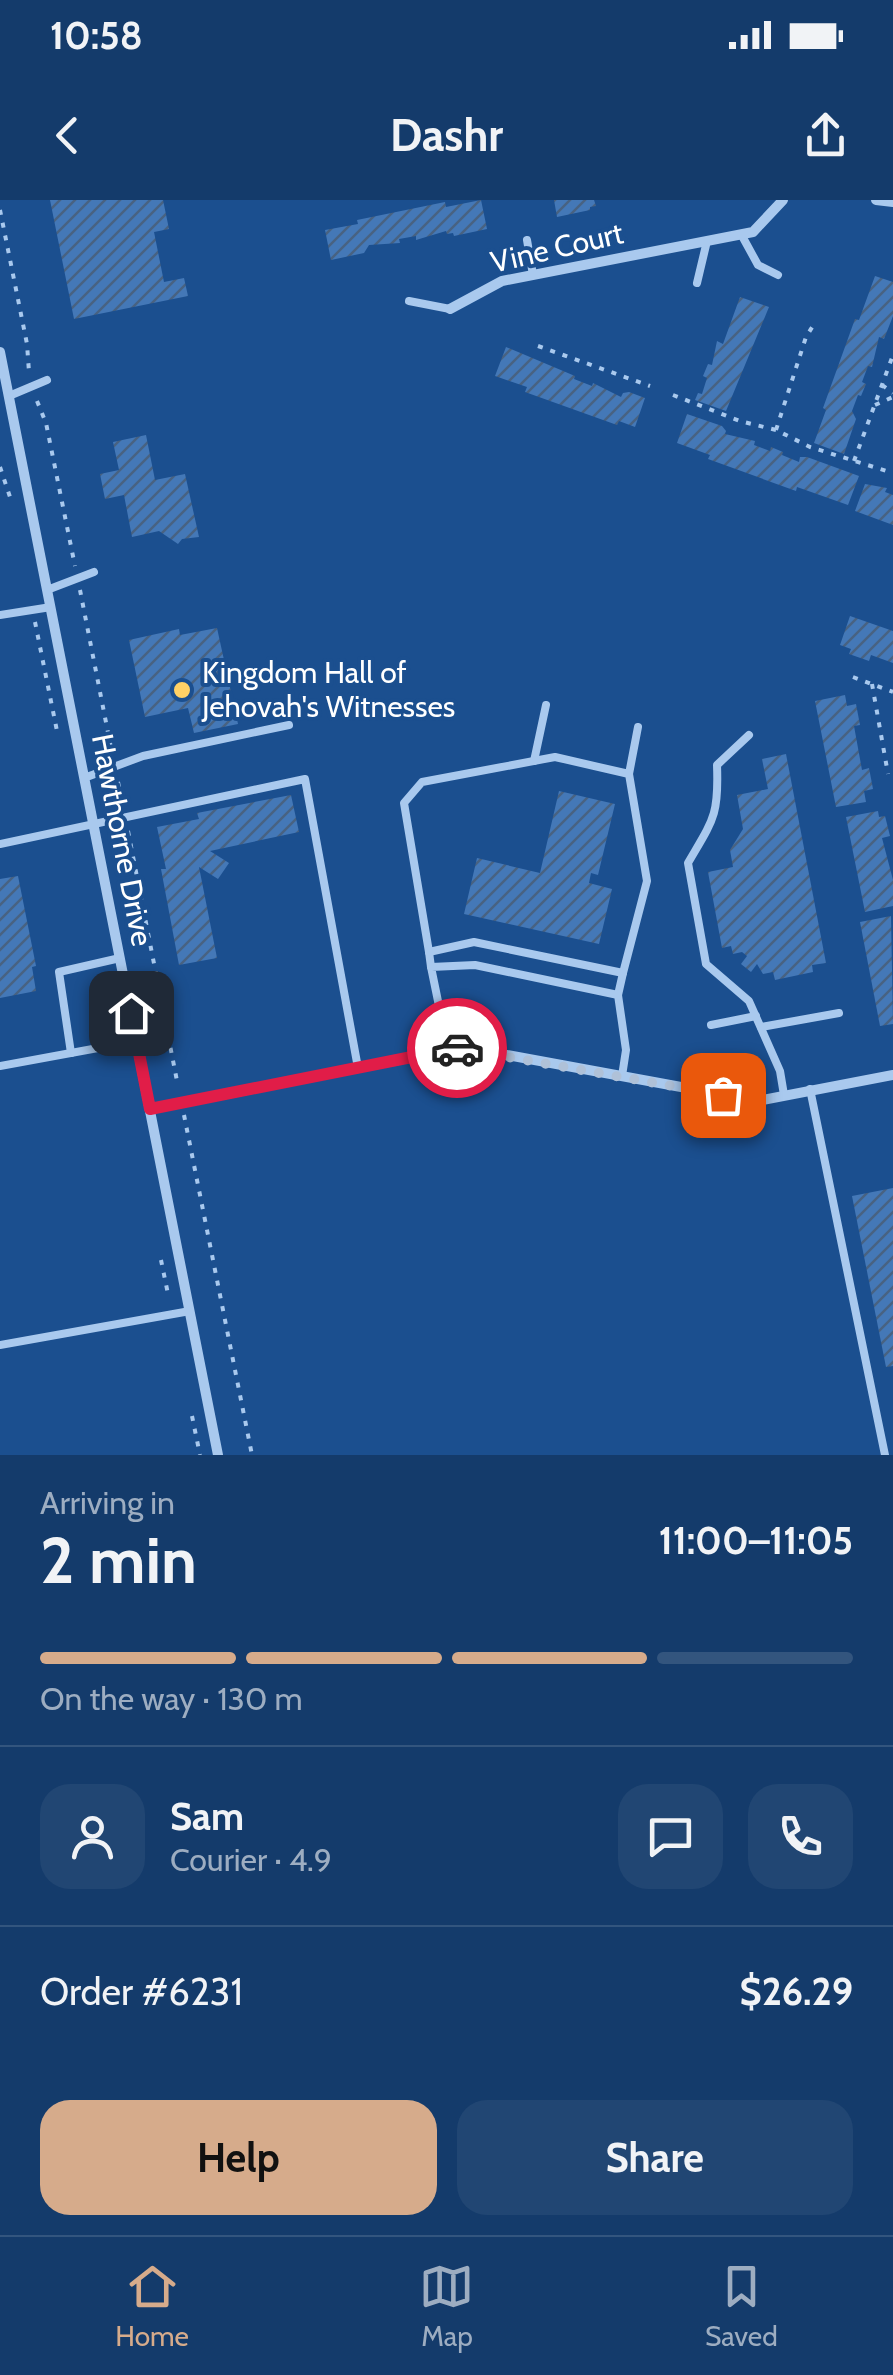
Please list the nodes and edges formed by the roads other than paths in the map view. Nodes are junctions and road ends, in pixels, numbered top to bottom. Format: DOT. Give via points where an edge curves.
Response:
graph roads {
  1 [pos="783,200"];
  2 [pos="876,200"];
  3 [pos="893,202"];
  4 [pos="742,234"];
  5 [pos="527,240"];
  6 [pos="707,241"];
  7 [pos="533,275"];
  8 [pos="778,276"];
  9 [pos="696,283"];
  10 [pos="409,301"];
  11 [pos="450,308"];
  12 [pos="0,352"];
  13 [pos="47,380"];
  14 [pos="4,397"];
  15 [pos="94,572"];
  16 [pos="47,590"];
  17 [pos="50,608"];
  18 [pos="0,615"];
  19 [pos="546,705"];
  20 [pos="289,725"];
  21 [pos="638,727"];
  22 [pos="748,735"];
  23 [pos="534,760"];
  24 [pos="629,774"];
  25 [pos="84,778"];
  26 [pos="94,824"];
  27 [pos="0,844"];
  28 [pos="429,952"];
  29 [pos="120,958"];
  30 [pos="431,968"];
  31 [pos="623,973"];
  32 [pos="618,994"];
  33 [pos="839,1013"];
  34 [pos="756,1016"];
  35 [pos="711,1025"];
  36 [pos="761,1026"];
  37 [pos="136,1041"];
  38 [pos="448,1050"];
  39 [pos="71,1053"];
  40 [pos="0,1066"];
  41 [pos="358,1068"];
  42 [pos="893,1075"];
  43 [pos="622,1076"];
  44 [pos="810,1089"];
  45 [pos="784,1095"];
  46 [pos="150,1109"];
  47 [pos="190,1312"];
  48 [pos="0,1345"];
  49 [pos="218,1455"];
  50 [pos="885,1455"];
  1 -- 4 [label="street, Vine Court" via="753,232"];
  2 -- 3 [label="street"];
  4 -- 6 [label="street, Vine Court"];
  4 -- 8 [label="lane" via="758,265"];
  5 -- 7 [label="lane"];
  6 -- 7 [label="street, Vine Court"];
  6 -- 9 [label="lane"];
  7 -- 11 [label="street, Vine Court"];
  10 -- 11 [label="lane"];
  12 -- 14 [label="street, Hawthorne Drive"];
  13 -- 14 [label="lane"];
  14 -- 16 [label="street, Hawthorne Drive"];
  15 -- 16 [label="lane"];
  16 -- 17 [label="street, Hawthorne Drive"];
  17 -- 18 [label="lane"];
  17 -- 25 [label="street, Hawthorne Drive"];
  19 -- 23 [label="lane"];
  20 -- 25 [label="lane" via="144,756"];
  21 -- 24 [label="lane"];
  22 -- 34 [label="lane" via="717,765 718,804 688,863 706,964 749,1000"];
  23 -- 24 [label="lane" via="554,757"];
  23 -- 28 [label="lane" via="422,782 404,802"];
  24 -- 31 [label="lane" via="647,881"];
  25 -- 26 [label="street, Hawthorne Drive"];
  26 -- 27 [label="lane"];
  26 -- 29 [label="street, Hawthorne Drive"];
  26 -- 41 [label="lane" via="305,779"];
  28 -- 30 [label="lane"];
  28 -- 31 [label="lane" via="474,942"];
  29 -- 37 [label="street, Hawthorne Drive"];
  29 -- 39 [label="lane" via="59,972"];
  30 -- 32 [label="lane" via="475,966"];
  30 -- 38 [label="lane"];
  31 -- 32 [label="lane"];
  32 -- 43 [label="lane" via="626,1050"];
  33 -- 36 [label="lane"];
  34 -- 35 [label="lane"];
  34 -- 36 [label="lane"];
  36 -- 45 [label="lane"];
  37 -- 39 [label="lane"];
  37 -- 46 [label="street, Hawthorne Drive"];
  38 -- 41 [label="street"];
  38 -- 43 [label="street" via="464,1047"];
  39 -- 40 [label="lane"];
  41 -- 46 [label="street"];
  42 -- 44 [label="street"];
  43 -- 45 [label="street" via="757,1101"];
  44 -- 45 [label="street"];
  44 -- 50 [label="lane"];
  46 -- 47 [label="street, Hawthorne Drive"];
  47 -- 48 [label="lane"];
  47 -- 49 [label="street, Hawthorne Drive"];
}
